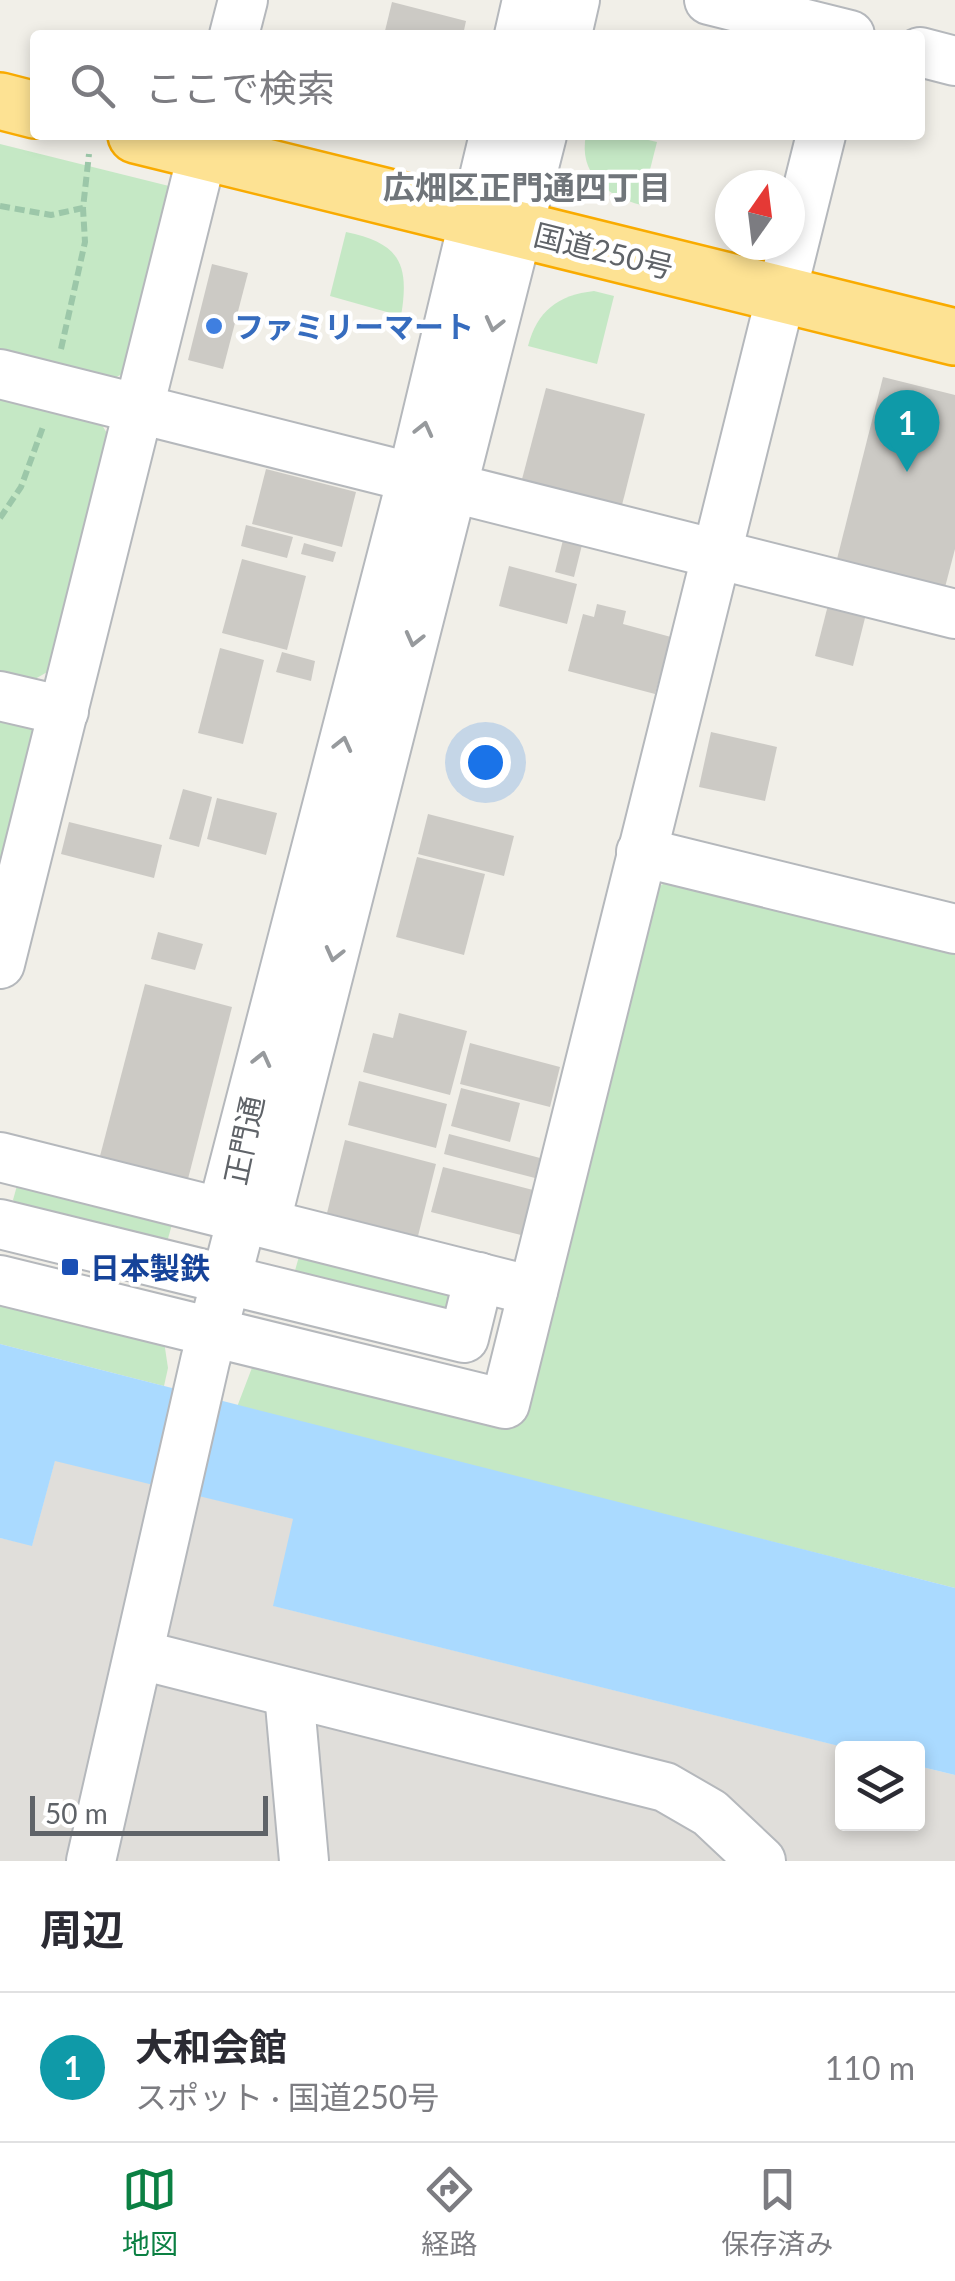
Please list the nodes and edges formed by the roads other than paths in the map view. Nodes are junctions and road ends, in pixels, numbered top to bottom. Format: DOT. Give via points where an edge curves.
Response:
graph roads {
  1 [pos="243,0"];
  2 [pos="527,0"];
  3 [pos="576,0"];
  4 [pos="710,0"];
  5 [pos="853,0"];
  6 [pos="235,30"];
  7 [pos="520,30"];
  8 [pos="568,30"];
  9 [pos="827,30"];
  10 [pos="847,30"];
  11 [pos="925,53"];
  12 [pos="955,61"];
  13 [pos="0,101"];
  14 [pos="30,109"];
  15 [pos="494,140"];
  16 [pos="539,140"];
  17 [pos="820,140"];
  18 [pos="205,143"];
  19 [pos="112,144"];
  20 [pos="496,223"];
  21 [pos="782,295"];
  22 [pos="955,337"];
  23 [pos="0,374"];
  24 [pos="139,409"];
  25 [pos="432,483"];
  26 [pos="714,554"];
  27 [pos="955,614"];
  28 [pos="0,696"];
  29 [pos="64,711"];
  30 [pos="641,852"];
  31 [pos="955,929"];
  32 [pos="0,964"];
  33 [pos="2,1167"];
  34 [pos="242,1218"];
  35 [pos="0,1224"];
  36 [pos="479,1278"];
  37 [pos="0,1280"];
  38 [pos="226,1280"];
  39 [pos="533,1291"];
  40 [pos="213,1330"];
  41 [pos="141,1655"];
  42 [pos="289,1693"];
  43 [pos="91,1861"];
  44 [pos="304,1861"];
  45 [pos="760,1861"];
  1 -- 6 [label="street"];
  2 -- 7 [label="street"];
  3 -- 8 [label="street"];
  4 -- 9 [label="street"];
  5 -- 10 [label="street"];
  11 -- 12 [label="street"];
  13 -- 14 [label="highway"];
  15 -- 20 [label="street, 正門通"];
  16 -- 20 [label="street, 正門通"];
  17 -- 21 [label="street"];
  18 -- 19 [label="highway, 国道250号"];
  18 -- 20 [label="highway, 国道250号"];
  18 -- 24 [label="street"];
  20 -- 21 [label="highway, 国道250号"];
  20 -- 25 [label="street, 正門通"];
  21 -- 22 [label="highway, 国道250号"];
  21 -- 26 [label="street"];
  23 -- 24 [label="street"];
  24 -- 25 [label="street"];
  24 -- 29 [label="street"];
  25 -- 26 [label="street"];
  25 -- 34 [label="street, 正門通" via="227,1192"];
  26 -- 27 [label="street"];
  26 -- 30 [label="street"];
  28 -- 29 [label="street"];
  29 -- 32 [label="street"];
  30 -- 31 [label="street"];
  30 -- 39 [label="street"];
  33 -- 34 [label="street"];
  34 -- 36 [label="street"];
  34 -- 38 [label="street"];
  35 -- 38 [label="street"];
  36 -- 38 [label="street" via="464,1338"];
  36 -- 39 [label="street"];
  37 -- 40 [label="street"];
  38 -- 40 [label="street"];
  39 -- 40 [label="street" via="505,1404"];
  40 -- 41 [label="street"];
  41 -- 42 [label="street"];
  41 -- 43 [label="street"];
  42 -- 44 [label="street"];
  42 -- 45 [label="street" via="665,1787 710,1813"];
}
